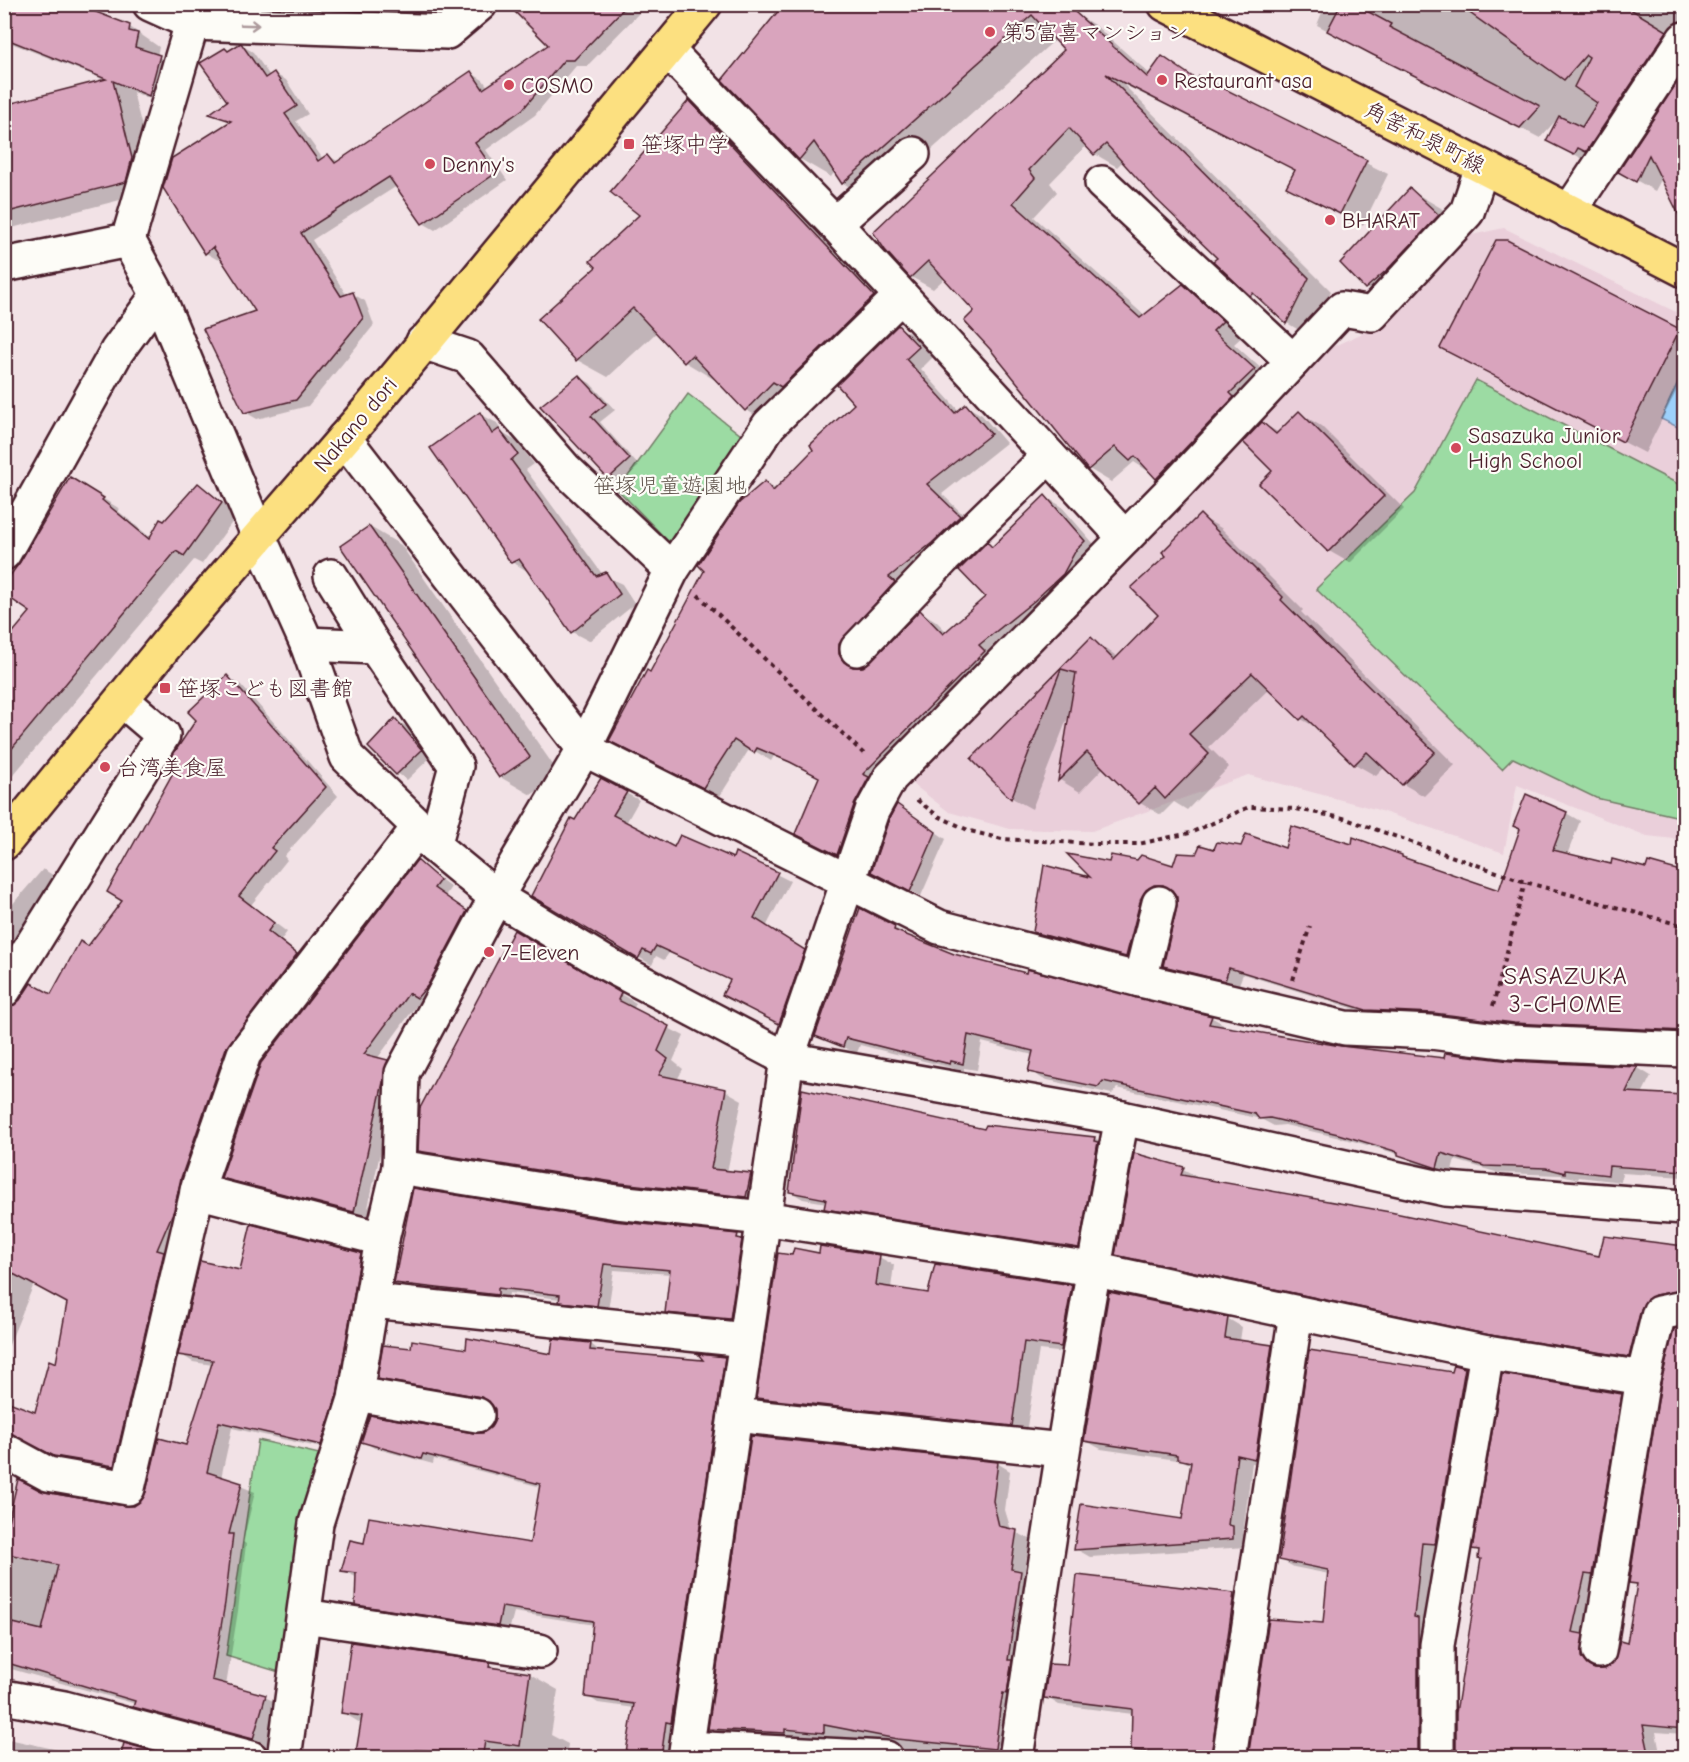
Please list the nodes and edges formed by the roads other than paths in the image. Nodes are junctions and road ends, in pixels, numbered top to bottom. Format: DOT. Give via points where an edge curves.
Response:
graph roads {
  1 [pos="150,4"];
  2 [pos="480,4"];
  3 [pos="705,4"];
  4 [pos="1165,4"];
  5 [pos="192,23"];
  6 [pos="1684,39"];
  7 [pos="667,50"];
  8 [pos="914,154"];
  9 [pos="1482,167"];
  10 [pos="1102,183"];
  11 [pos="1569,212"];
  12 [pos="835,224"];
  13 [pos="128,240"];
  14 [pos="4,265"];
  15 [pos="1684,270"];
  16 [pos="158,296"];
  17 [pos="901,296"];
  18 [pos="423,342"];
  19 [pos="1293,361"];
  20 [pos="344,438"];
  21 [pos="1049,456"];
  22 [pos="259,537"];
  23 [pos="1125,538"];
  24 [pos="4,553"];
  25 [pos="672,570"];
  26 [pos="331,576"];
  27 [pos="307,644"];
  28 [pos="375,647"];
  29 [pos="857,649"];
  30 [pos="122,700"];
  31 [pos="584,749"];
  32 [pos="427,836"];
  33 [pos="4,843"];
  34 [pos="847,882"];
  35 [pos="496,897"];
  36 [pos="1159,903"];
  37 [pos="1140,980"];
  38 [pos="4,990"];
  39 [pos="1684,1050"];
  40 [pos="787,1059"];
  41 [pos="1122,1119"];
  42 [pos="399,1167"];
  43 [pos="197,1191"];
  44 [pos="1684,1207"];
  45 [pos="763,1218"];
  46 [pos="382,1239"];
  47 [pos="1092,1269"];
  48 [pos="373,1301"];
  49 [pos="1684,1308"];
  50 [pos="1296,1313"];
  51 [pos="746,1340"];
  52 [pos="1487,1353"];
  53 [pos="1643,1378"];
  54 [pos="356,1394"];
  55 [pos="477,1414"];
  56 [pos="735,1415"];
  57 [pos="4,1450"];
  58 [pos="1062,1450"];
  59 [pos="304,1616"];
  60 [pos="540,1651"];
  61 [pos="1599,1651"];
  62 [pos="4,1697"];
  63 [pos="208,1751"];
  64 [pos="686,1753"];
  65 [pos="251,1758"];
  66 [pos="284,1758"];
  67 [pos="886,1758"];
  68 [pos="1016,1758"];
  69 [pos="1229,1758"];
  70 [pos="1437,1758"];
  1 -- 5 [label="street"];
  5 -- 2 [label="street, one-way" via="447,32"];
  3 -- 7 [label="main road, Nakano dori"];
  4 -- 9 [label="main road, 角筈和泉町線"];
  5 -- 13 [label="street"];
  6 -- 11 [label="street"];
  7 -- 12 [label="street"];
  7 -- 18 [label="main road, Nakano dori"];
  8 -- 12 [label="street"];
  9 -- 11 [label="main road, 角筈和泉町線"];
  9 -- 19 [label="street" via="1467,212 1372,314 1342,309"];
  10 -- 19 [label="street"];
  11 -- 15 [label="main road, 角筈和泉町線"];
  12 -- 17 [label="street"];
  13 -- 14 [label="street"];
  13 -- 16 [label="street"];
  16 -- 22 [label="street"];
  16 -- 24 [label="street" via="117,351"];
  17 -- 21 [label="street"];
  17 -- 25 [label="street" via="769,425"];
  18 -- 20 [label="main road, Nakano dori"];
  18 -- 25 [label="street" via="468,357 565,469"];
  19 -- 23 [label="street"];
  20 -- 22 [label="main road, Nakano dori"];
  20 -- 31 [label="street"];
  21 -- 23 [label="street"];
  21 -- 29 [label="street"];
  22 -- 27 [label="street"];
  22 -- 30 [label="main road, Nakano dori"];
  23 -- 34 [label="street" via="890,778 872,811"];
  25 -- 31 [label="street"];
  26 -- 28 [label="street"];
  27 -- 28 [label="street"];
  27 -- 32 [label="street" via="347,757"];
  28 -- 32 [label="street" via="456,766"];
  30 -- 33 [label="main road, Nakano dori"];
  30 -- 38 [label="street" via="163,735"];
  31 -- 34 [label="street"];
  31 -- 35 [label="street"];
  32 -- 35 [label="street"];
  32 -- 43 [label="street" via="244,1054"];
  34 -- 37 [label="street" via="939,927"];
  34 -- 40 [label="street"];
  35 -- 40 [label="street" via="605,963"];
  35 -- 42 [label="street" via="402,1073"];
  36 -- 37 [label="street"];
  37 -- 39 [label="street" via="1345,1028 1431,1032 1512,1042"];
  40 -- 41 [label="street"];
  40 -- 45 [label="street"];
  41 -- 44 [label="street" via="1445,1189"];
  41 -- 47 [label="street"];
  42 -- 45 [label="street" via="617,1202"];
  42 -- 46 [label="street"];
  43 -- 46 [label="street"];
  43 -- 57 [label="street" via="128,1488 48,1474"];
  45 -- 47 [label="street"];
  45 -- 51 [label="street"];
  46 -- 48 [label="street"];
  47 -- 50 [label="street"];
  47 -- 58 [label="street"];
  48 -- 51 [label="street"];
  48 -- 54 [label="street"];
  49 -- 53 [label="street" via="1659,1314"];
  50 -- 52 [label="street"];
  50 -- 69 [label="street"];
  51 -- 56 [label="street"];
  52 -- 53 [label="street"];
  52 -- 70 [label="street" via="1437,1645"];
  53 -- 61 [label="street"];
  54 -- 55 [label="street"];
  54 -- 59 [label="street" via="315,1523"];
  56 -- 58 [label="street"];
  56 -- 64 [label="street"];
  58 -- 68 [label="street"];
  59 -- 60 [label="street"];
  59 -- 66 [label="street"];
  62 -- 63 [label="street" via="64,1708"];
  63 -- 65 [label="street"];
  64 -- 67 [label="street"];
}
